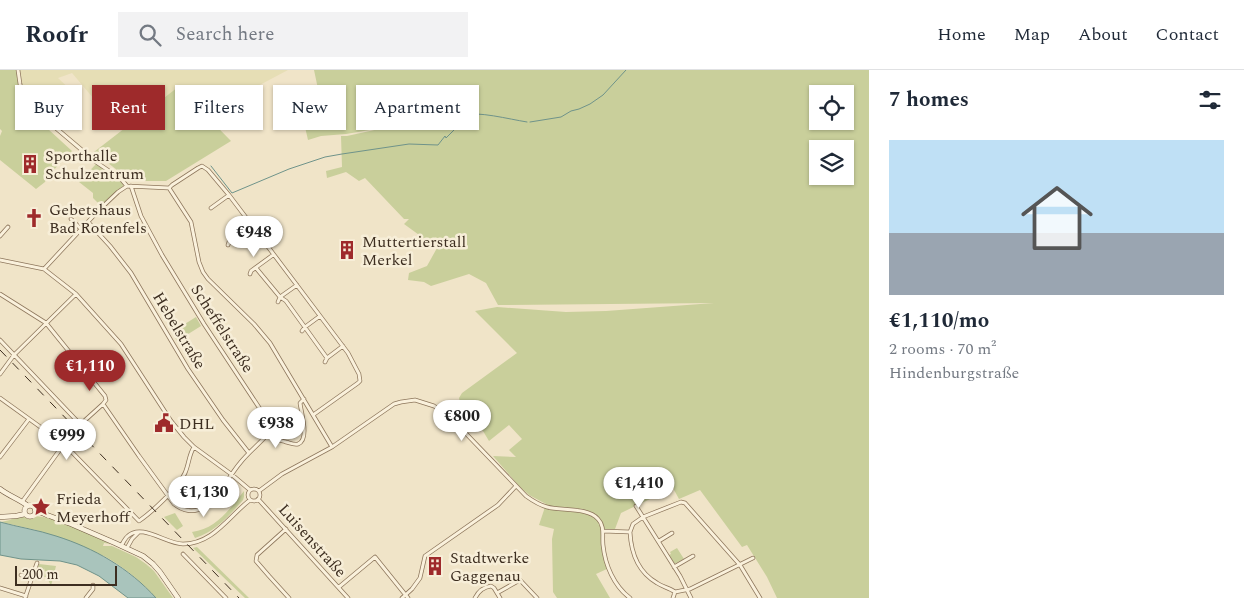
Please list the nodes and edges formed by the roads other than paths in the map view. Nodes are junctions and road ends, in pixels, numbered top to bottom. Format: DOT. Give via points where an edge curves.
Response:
graph roads {
  1 [pos="18,70"];
  2 [pos="129,186"];
  3 [pos="169,188"];
  4 [pos="229,195"];
  5 [pos="211,208"];
  6 [pos="71,219"];
  7 [pos="88,222"];
  8 [pos="251,225"];
  9 [pos="8,227"];
  10 [pos="81,229"];
  11 [pos="0,236"];
  12 [pos="228,245"];
  13 [pos="273,255"];
  14 [pos="0,260"];
  15 [pos="256,268"];
  16 [pos="44,269"];
  17 [pos="250,274"];
  18 [pos="296,285"];
  19 [pos="0,294"];
  20 [pos="76,294"];
  21 [pos="280,297"];
  22 [pos="278,302"];
  23 [pos="320,316"];
  24 [pos="46,323"];
  25 [pos="305,327"];
  26 [pos="302,331"];
  27 [pos="0,340"];
  28 [pos="343,346"];
  29 [pos="14,354"];
  30 [pos="327,358"];
  31 [pos="325,362"];
  32 [pos="0,374"];
  33 [pos="0,398"];
  34 [pos="304,399"];
  35 [pos="103,404"];
  36 [pos="313,414"];
  37 [pos="28,419"];
  38 [pos="267,435"];
  39 [pos="64,444"];
  40 [pos="194,447"];
  41 [pos="332,447"];
  42 [pos="249,453"];
  43 [pos="0,457"];
  44 [pos="231,474"];
  45 [pos="516,486"];
  46 [pos="0,489"];
  47 [pos="250,490"];
  48 [pos="259,492"];
  49 [pos="167,495"];
  50 [pos="14,499"];
  51 [pos="258,499"];
  52 [pos="250,500"];
  53 [pos="22,502"];
  54 [pos="636,506"];
  55 [pos="26,510"];
  56 [pos="35,512"];
  57 [pos="0,517"];
  58 [pos="643,517"];
  59 [pos="286,529"];
  60 [pos="603,531"];
  61 [pos="630,532"];
  62 [pos="138,533"];
  63 [pos="672,533"];
  64 [pos="659,541"];
  65 [pos="121,546"];
  66 [pos="127,548"];
  67 [pos="183,554"];
  68 [pos="693,556"];
  69 [pos="753,558"];
  70 [pos="38,563"];
  71 [pos="740,565"];
  72 [pos="674,567"];
  73 [pos="21,575"];
  74 [pos="32,579"];
  75 [pos="93,585"];
  76 [pos="339,587"];
  77 [pos="0,588"];
  78 [pos="688,590"];
  79 [pos="675,592"];
  80 [pos="497,593"];
  81 [pos="26,597"];
  82 [pos="407,597"];
  83 [pos="86,598"];
  84 [pos="178,598"];
  85 [pos="226,598"];
  86 [pos="289,598"];
  87 [pos="348,598"];
  88 [pos="402,598"];
  89 [pos="475,598"];
  90 [pos="500,598"];
  91 [pos="537,598"];
  92 [pos="630,598"];
  93 [pos="673,598"];
  94 [pos="691,598"];
  95 [pos="760,598"];
  1 -- 2 [label="street" via="23,97 31,107"];
  2 -- 3 [label="street"];
  2 -- 7 [label="street" via="118,192"];
  2 -- 38 [label="street, Scheffelstraße" via="162,255 264,414 268,423"];
  3 -- 4 [label="street" via="202,166"];
  3 -- 34 [label="street" via="191,222 203,272 270,343"];
  4 -- 5 [label="street"];
  4 -- 8 [label="street"];
  6 -- 10 [label="street"];
  7 -- 10 [label="street"];
  7 -- 42 [label="street, Hebelstraße" via="131,273 192,376"];
  8 -- 12 [label="street"];
  8 -- 13 [label="street"];
  9 -- 11 [label="street"];
  10 -- 16 [label="street"];
  13 -- 15 [label="street"];
  13 -- 18 [label="street"];
  14 -- 16 [label="street"];
  15 -- 17 [label="street"];
  15 -- 21 [label="street"];
  16 -- 20 [label="street"];
  18 -- 21 [label="street"];
  18 -- 23 [label="street"];
  19 -- 24 [label="street"];
  20 -- 24 [label="street"];
  20 -- 40 [label="street" via="121,344 177,430"];
  21 -- 22 [label="street"];
  21 -- 25 [label="street"];
  23 -- 25 [label="street"];
  23 -- 28 [label="street"];
  24 -- 29 [label="street"];
  24 -- 35 [label="street" via="105,396"];
  25 -- 26 [label="street"];
  25 -- 30 [label="street"];
  27 -- 29 [label="street"];
  28 -- 30 [label="street"];
  28 -- 36 [label="street" via="360,381"];
  29 -- 32 [label="street"];
  29 -- 35 [label="street" via="80,424"];
  30 -- 31 [label="street"];
  33 -- 37 [label="street"];
  34 -- 36 [label="street"];
  34 -- 38 [label="street" via="300,402 304,432 300,443 296,445"];
  35 -- 49 [label="street"];
  36 -- 41 [label="street"];
  37 -- 39 [label="street"];
  37 -- 43 [label="street"];
  38 -- 42 [label="street"];
  39 -- 49 [label="street" via="137,520 141,520"];
  39 -- 53 [label="street"];
  40 -- 44 [label="street"];
  40 -- 49 [label="street" via="182,478"];
  41 -- 45 [label="street" via="394,404 419,400 451,418"];
  41 -- 48 [label="street" via="282,474"];
  42 -- 44 [label="street"];
  44 -- 47 [label="street"];
  44 -- 49 [label="street" via="211,502 200,510 181,508"];
  45 -- 60 [label="street" via="534,502 593,514"];
  45 -- 82 [label="street" via="498,505 429,553 420,578"];
  46 -- 50 [label="street"];
  47 -- 48 [label="street"];
  47 -- 52 [label="street"];
  48 -- 51 [label="street"];
  50 -- 53 [label="street"];
  50 -- 55 [label="street"];
  51 -- 52 [label="street"];
  51 -- 59 [label="street, Luisenstraße"];
  52 -- 62 [label="street" via="217,531 189,544 176,544 146,532"];
  53 -- 55 [label="street"];
  54 -- 58 [label="street"];
  55 -- 56 [label="street" via="32,506"];
  55 -- 56 [label="street" via="28,517"];
  55 -- 57 [label="street" via="16,516"];
  56 -- 65 [label="street"];
  58 -- 61 [label="street" via="633,524"];
  58 -- 64 [label="street"];
  58 -- 71 [label="street" via="685,503"];
  59 -- 76 [label="street, Luisenstraße"];
  59 -- 86 [label="street" via="257,555 256,561"];
  60 -- 61 [label="street"];
  60 -- 92 [label="street" via="610,571 616,584"];
  61 -- 79 [label="street" via="631,546 642,570 656,583"];
  62 -- 65 [label="street" via="130,534"];
  62 -- 66 [label="street"];
  63 -- 64 [label="street"];
  64 -- 72 [label="street"];
  65 -- 66 [label="street"];
  66 -- 84 [label="street" via="151,562"];
  67 -- 85 [label="street"];
  68 -- 72 [label="street"];
  69 -- 71 [label="street"];
  70 -- 74 [label="street"];
  71 -- 78 [label="street"];
  71 -- 95 [label="street"];
  72 -- 78 [label="street"];
  73 -- 74 [label="street"];
  74 -- 81 [label="street"];
  75 -- 83 [label="street"];
  76 -- 82 [label="street" via="375,557"];
  76 -- 87 [label="street, Luisenstraße"];
  77 -- 81 [label="street"];
  78 -- 79 [label="street"];
  78 -- 94 [label="street"];
  79 -- 93 [label="street"];
  80 -- 89 [label="street" via="491,586"];
  80 -- 90 [label="street"];
  80 -- 91 [label="street" via="520,580"];
  82 -- 88 [label="street"];
}
